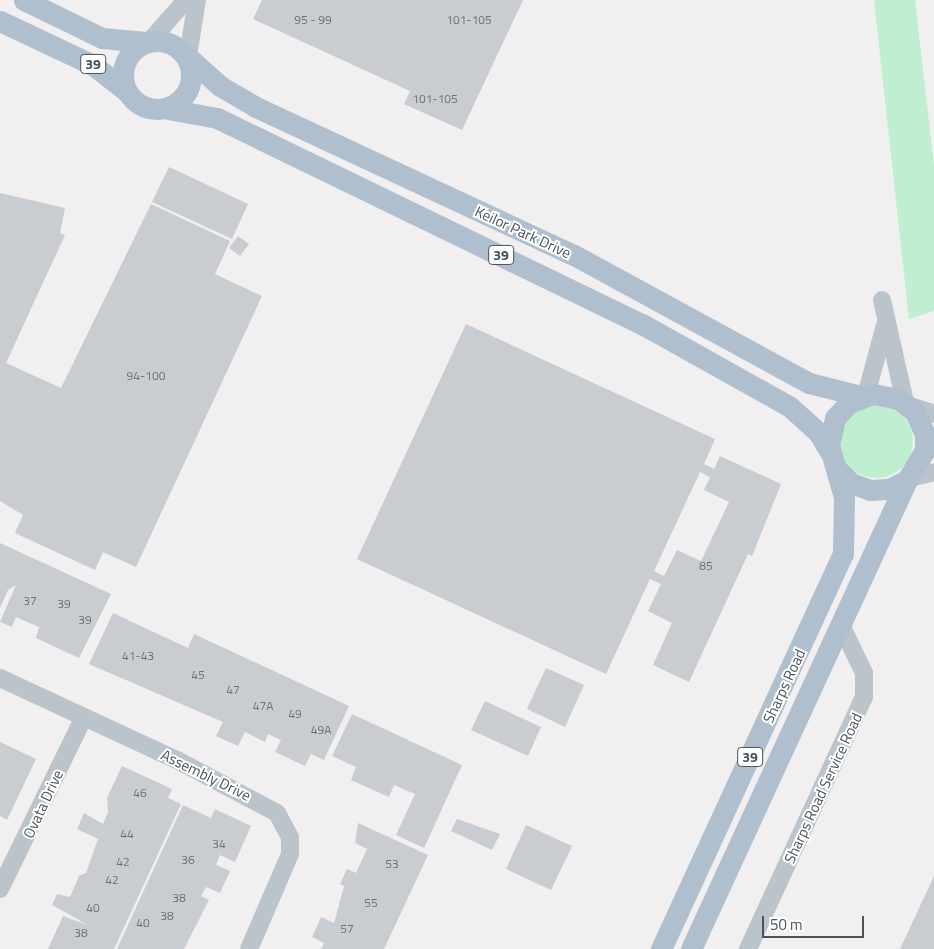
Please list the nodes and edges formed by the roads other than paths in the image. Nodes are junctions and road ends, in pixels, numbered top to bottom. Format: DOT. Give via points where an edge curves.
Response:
graph roads {
  1 [pos="24,0"];
  2 [pos="186,0"];
  3 [pos="197,0"];
  4 [pos="0,21"];
  5 [pos="148,42"];
  6 [pos="188,57"];
  7 [pos="125,90"];
  8 [pos="168,109"];
  9 [pos="882,300"];
  10 [pos="886,325"];
  11 [pos="863,396"];
  12 [pos="907,404"];
  13 [pos="934,414"];
  14 [pos="834,461"];
  15 [pos="934,472"];
  16 [pos="908,479"];
  17 [pos="842,625"];
  18 [pos="0,678"];
  19 [pos="84,717"];
  20 [pos="0,889"];
  21 [pos="250,949"];
  22 [pos="660,949"];
  23 [pos="691,949"];
  24 [pos="748,949"];
  1 -- 5 [label="main road, 39" via="102,38"];
  2 -- 5 [label="street"];
  3 -- 6 [label="street"];
  4 -- 7 [label="main road, 39" via="93,65"];
  5 -- 6 [label="main road, 39" via="174,46"];
  5 -- 7 [label="main road, 39" via="126,64"];
  6 -- 8 [label="main road" via="187,87"];
  6 -- 11 [label="main road, Keilor Park Drive / 39" via="220,86 256,107 574,255 809,384"];
  7 -- 8 [label="main road, 39" via="142,106"];
  8 -- 14 [label="main road, Keilor Park Drive / 39" via="217,118 642,324 789,406 818,432"];
  9 -- 10 [label="street"];
  10 -- 11 [label="street"];
  10 -- 12 [label="street"];
  11 -- 12 [label="main road, 39" via="886,394"];
  11 -- 14 [label="main road, 39" via="835,418"];
  12 -- 13 [label="street"];
  12 -- 16 [label="main road, 39" via="923,426 925,442 919,465"];
  14 -- 16 [label="main road, 39" via="851,483 870,490 889,489"];
  14 -- 22 [label="main road, Sharps Road / 39" via="847,526 841,560"];
  15 -- 16 [label="street"];
  16 -- 17 [label="main road, Sharps Road / 39"];
  17 -- 23 [label="main road, Sharps Road / 39"];
  17 -- 24 [label="street, Sharps Road Service Road" via="864,672 864,697"];
  18 -- 19 [label="street, Assembly Drive"];
  19 -- 20 [label="street, Ovata Drive"];
  19 -- 21 [label="street, Assembly Drive" via="264,803 282,820 290,837 290,854"];
}
